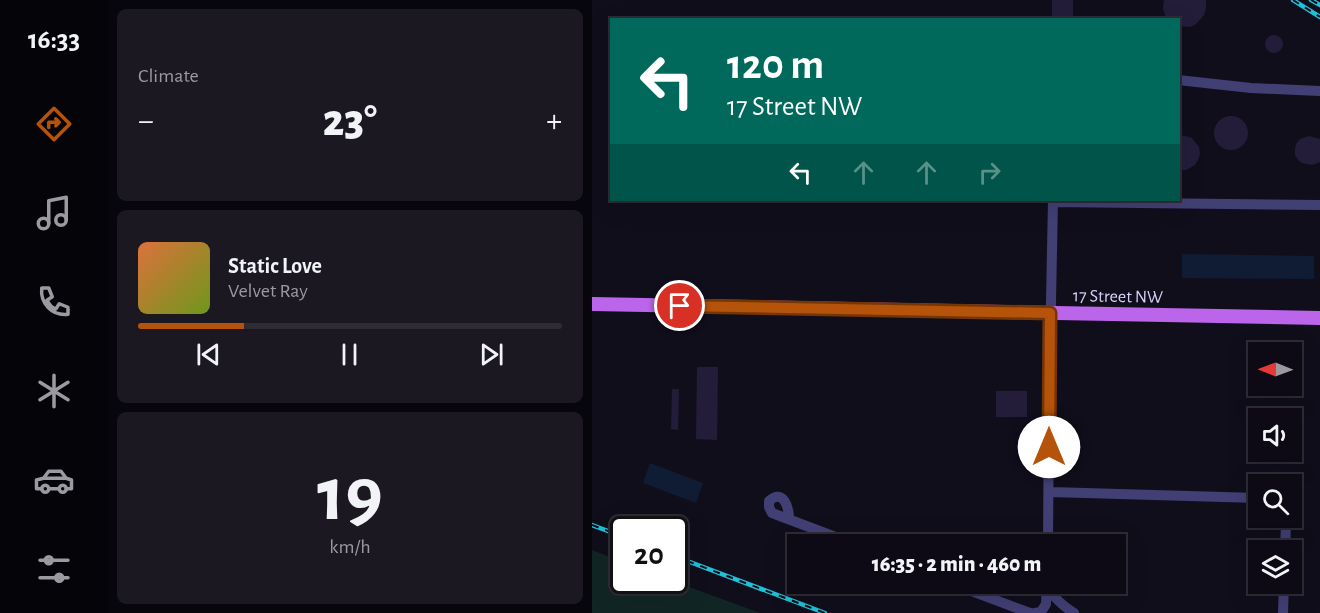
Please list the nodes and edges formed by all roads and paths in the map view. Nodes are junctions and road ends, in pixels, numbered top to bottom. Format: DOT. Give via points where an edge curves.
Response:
graph roads {
  1 [pos="1180,80"];
  2 [pos="1320,91"];
  3 [pos="1053,201"];
  4 [pos="1320,205"];
  5 [pos="592,304"];
  6 [pos="1050,313"];
  7 [pos="1320,318"];
  8 [pos="1050,492"];
  9 [pos="1248,498"];
  10 [pos="789,519"];
  11 [pos="828,534"];
  12 [pos="1048,534"];
  13 [pos="980,594"];
  14 [pos="1047,594"];
  15 [pos="1053,594"];
  16 [pos="1284,594"];
  17 [pos="1032,613"];
  18 [pos="1074,613"];
  19 [pos="1283,613"];
  1 -- 2 [label="lane"];
  3 -- 4 [label="lane"];
  3 -- 6 [label="lane"];
  5 -- 6 [label="main road, 17 Street NW"];
  6 -- 7 [label="main road, 17 Street NW"];
  6 -- 8 [label="lane"];
  8 -- 9 [label="lane"];
  8 -- 12 [label="lane"];
  10 -- 11 [label="lane"];
  13 -- 17 [label="lane"];
  14 -- 17 [label="lane" via="1041,612"];
  15 -- 18 [label="lane"];
  16 -- 19 [label="lane"];
}
